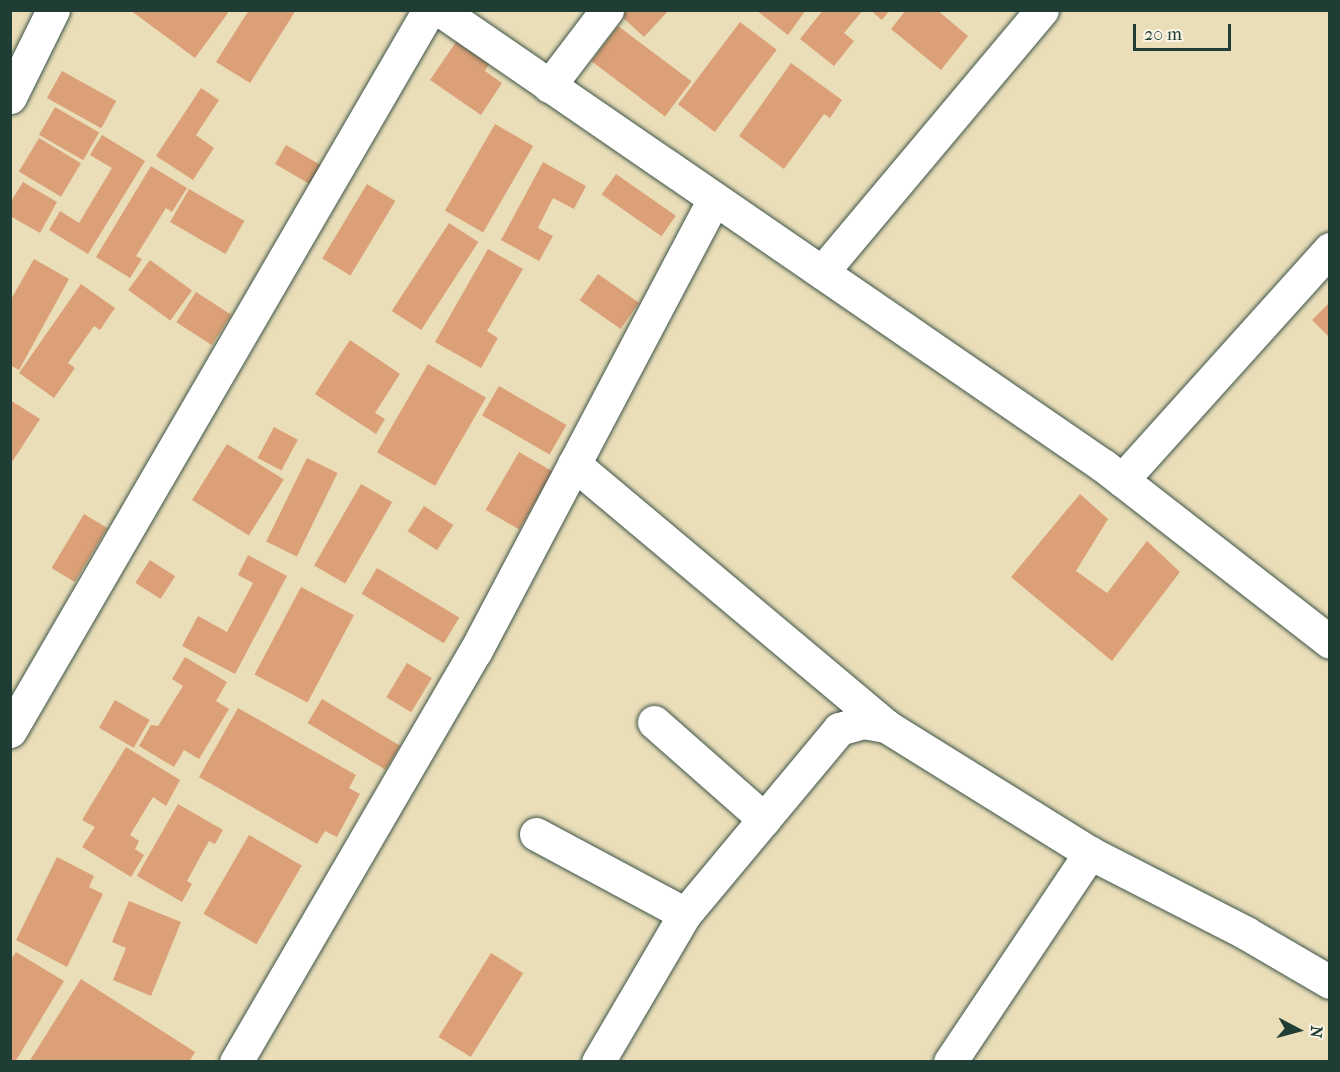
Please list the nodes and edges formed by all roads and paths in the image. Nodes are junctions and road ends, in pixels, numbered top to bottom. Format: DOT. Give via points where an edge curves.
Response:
graph roads {
  1 [pos="53,10"];
  2 [pos="429,10"];
  3 [pos="440,10"];
  4 [pos="607,10"];
  5 [pos="1042,10"];
  6 [pos="549,86"];
  7 [pos="10,97"];
  8 [pos="714,199"];
  9 [pos="1329,249"];
  10 [pos="822,272"];
  11 [pos="574,464"];
  12 [pos="1122,480"];
  13 [pos="1329,642"];
  14 [pos="654,722"];
  15 [pos="886,726"];
  16 [pos="10,731"];
  17 [pos="764,819"];
  18 [pos="536,834"];
  19 [pos="1090,853"];
  20 [pos="685,915"];
  21 [pos="1329,982"];
  22 [pos="236,1062"];
  23 [pos="598,1062"];
  24 [pos="950,1062"];
  1 -- 7 [label="street"];
  2 -- 16 [label="street"];
  3 -- 6 [label="street"];
  4 -- 6 [label="street"];
  5 -- 10 [label="street"];
  6 -- 8 [label="street"];
  8 -- 10 [label="street"];
  8 -- 11 [label="street"];
  9 -- 12 [label="street"];
  10 -- 12 [label="street"];
  11 -- 15 [label="street"];
  11 -- 22 [label="street" via="475,652"];
  12 -- 13 [label="street"];
  14 -- 17 [label="street"];
  15 -- 17 [label="street" via="863,722 839,729"];
  15 -- 19 [label="street"];
  17 -- 20 [label="street"];
  18 -- 20 [label="street"];
  19 -- 21 [label="street" via="1246,933"];
  19 -- 24 [label="street"];
  20 -- 23 [label="street"];
}
